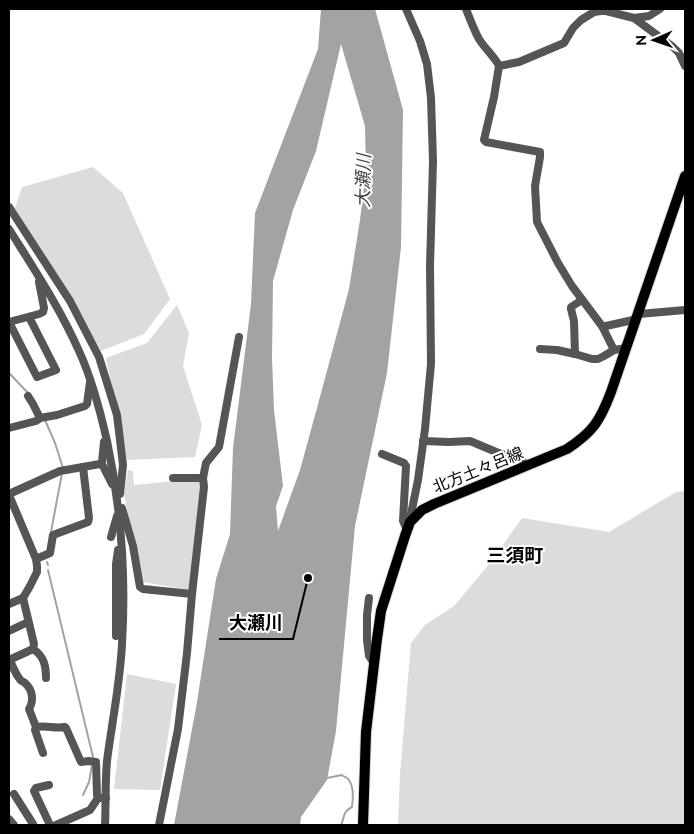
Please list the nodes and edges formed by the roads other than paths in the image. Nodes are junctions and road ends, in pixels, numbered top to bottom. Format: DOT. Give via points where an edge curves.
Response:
graph roads {
  1 [pos="406,9"];
  2 [pos="466,9"];
  3 [pos="660,9"];
  4 [pos="634,18"];
  5 [pos="499,66"];
  6 [pos="685,66"];
  7 [pos="685,176"];
  8 [pos="681,203"];
  9 [pos="9,207"];
  10 [pos="9,229"];
  11 [pos="38,275"];
  12 [pos="582,300"];
  13 [pos="685,310"];
  14 [pos="29,317"];
  15 [pos="638,317"];
  16 [pos="9,322"];
  17 [pos="602,326"];
  18 [pos="239,337"];
  19 [pos="626,348"];
  20 [pos="540,349"];
  21 [pos="614,350"];
  22 [pos="575,354"];
  23 [pos="90,380"];
  24 [pos="28,396"];
  25 [pos="40,418"];
  26 [pos="9,428"];
  27 [pos="105,433"];
  28 [pos="423,441"];
  29 [pos="382,454"];
  30 [pos="100,464"];
  31 [pos="83,467"];
  32 [pos="525,467"];
  33 [pos="173,478"];
  34 [pos="203,478"];
  35 [pos="115,486"];
  36 [pos="9,494"];
  37 [pos="116,496"];
  38 [pos="118,509"];
  39 [pos="409,526"];
  40 [pos="111,537"];
  41 [pos="121,543"];
  42 [pos="36,559"];
  43 [pos="192,594"];
  44 [pos="23,598"];
  45 [pos="369,598"];
  46 [pos="9,604"];
  47 [pos="28,622"];
  48 [pos="9,631"];
  49 [pos="116,636"];
  50 [pos="32,649"];
  51 [pos="9,660"];
  52 [pos="374,663"];
  53 [pos="46,678"];
  54 [pos="36,727"];
  55 [pos="43,753"];
  56 [pos="49,785"];
  57 [pos="14,794"];
  58 [pos="102,798"];
  59 [pos="46,817"];
  60 [pos="9,819"];
  61 [pos="14,825"];
  62 [pos="32,825"];
  63 [pos="50,825"];
  64 [pos="56,825"];
  65 [pos="105,825"];
  66 [pos="159,825"];
  67 [pos="363,825"];
  1 -- 28 [label="street" via="427,64 432,131 431,364"];
  2 -- 5 [label="street" via="479,38"];
  3 -- 4 [label="street" via="649,16"];
  4 -- 5 [label="street" via="606,11 594,12 573,28 564,43 519,62"];
  4 -- 6 [label="street" via="673,47"];
  5 -- 12 [label="street" via="484,140 540,152 535,186 537,222"];
  7 -- 8 [label="main road, 北方土々呂線"];
  8 -- 15 [label="main road, 北方土々呂線"];
  9 -- 37 [label="street" via="70,301 99,357 117,415 123,465 120,494"];
  10 -- 11 [label="street"];
  11 -- 14 [label="street" via="44,308 43,312"];
  11 -- 23 [label="street" via="80,352"];
  12 -- 17 [label="street"];
  12 -- 22 [label="street" via="570,309 574,321"];
  13 -- 15 [label="street"];
  14 -- 16 [label="street"];
  14 -- 16 [label="street" via="56,370 37,377"];
  15 -- 17 [label="street"];
  15 -- 19 [label="main road, 北方土々呂線"];
  17 -- 21 [label="street"];
  18 -- 34 [label="street" via="219,447 206,463"];
  19 -- 21 [label="street"];
  19 -- 32 [label="main road, 北方土々呂線" via="606,406 595,426 568,449"];
  20 -- 22 [label="street"];
  21 -- 22 [label="street" via="598,359"];
  23 -- 25 [label="street" via="85,406"];
  23 -- 27 [label="street"];
  24 -- 25 [label="street"];
  25 -- 26 [label="street"];
  27 -- 30 [label="street"];
  27 -- 35 [label="street"];
  28 -- 32 [label="street" via="474,442 520,458"];
  28 -- 39 [label="street"];
  29 -- 39 [label="street" via="406,466 403,521"];
  30 -- 31 [label="street"];
  30 -- 35 [label="street"];
  31 -- 36 [label="street" via="60,472"];
  31 -- 42 [label="street" via="88,522 53,535 50,553"];
  32 -- 39 [label="main road, 北方土々呂線" via="422,510"];
  33 -- 34 [label="street"];
  34 -- 43 [label="street"];
  35 -- 37 [label="street"];
  36 -- 42 [label="street"];
  37 -- 38 [label="street"];
  38 -- 40 [label="street"];
  38 -- 41 [label="street"];
  38 -- 43 [label="street" via="122,508 140,587"];
  39 -- 52 [label="main road" via="381,611"];
  41 -- 49 [label="street" via="116,564"];
  41 -- 58 [label="street" via="122,644"];
  42 -- 44 [label="street" via="37,572"];
  43 -- 66 [label="street" via="178,729"];
  44 -- 46 [label="street"];
  44 -- 47 [label="street"];
  45 -- 52 [label="street" via="368,656"];
  47 -- 48 [label="street"];
  47 -- 50 [label="street" via="34,644"];
  50 -- 51 [label="street"];
  50 -- 53 [label="street" via="42,657 47,668"];
  51 -- 54 [label="street" via="19,680 29,688 33,701 29,709"];
  52 -- 67 [label="main road" via="366,732"];
  54 -- 55 [label="street"];
  54 -- 58 [label="street" via="66,728 81,762 96,762 96,786"];
  56 -- 59 [label="street" via="34,791"];
  57 -- 62 [label="street"];
  58 -- 64 [label="street" via="90,810"];
  58 -- 65 [label="street"];
  59 -- 62 [label="street"];
  59 -- 63 [label="street"];
  60 -- 61 [label="street"];
}
